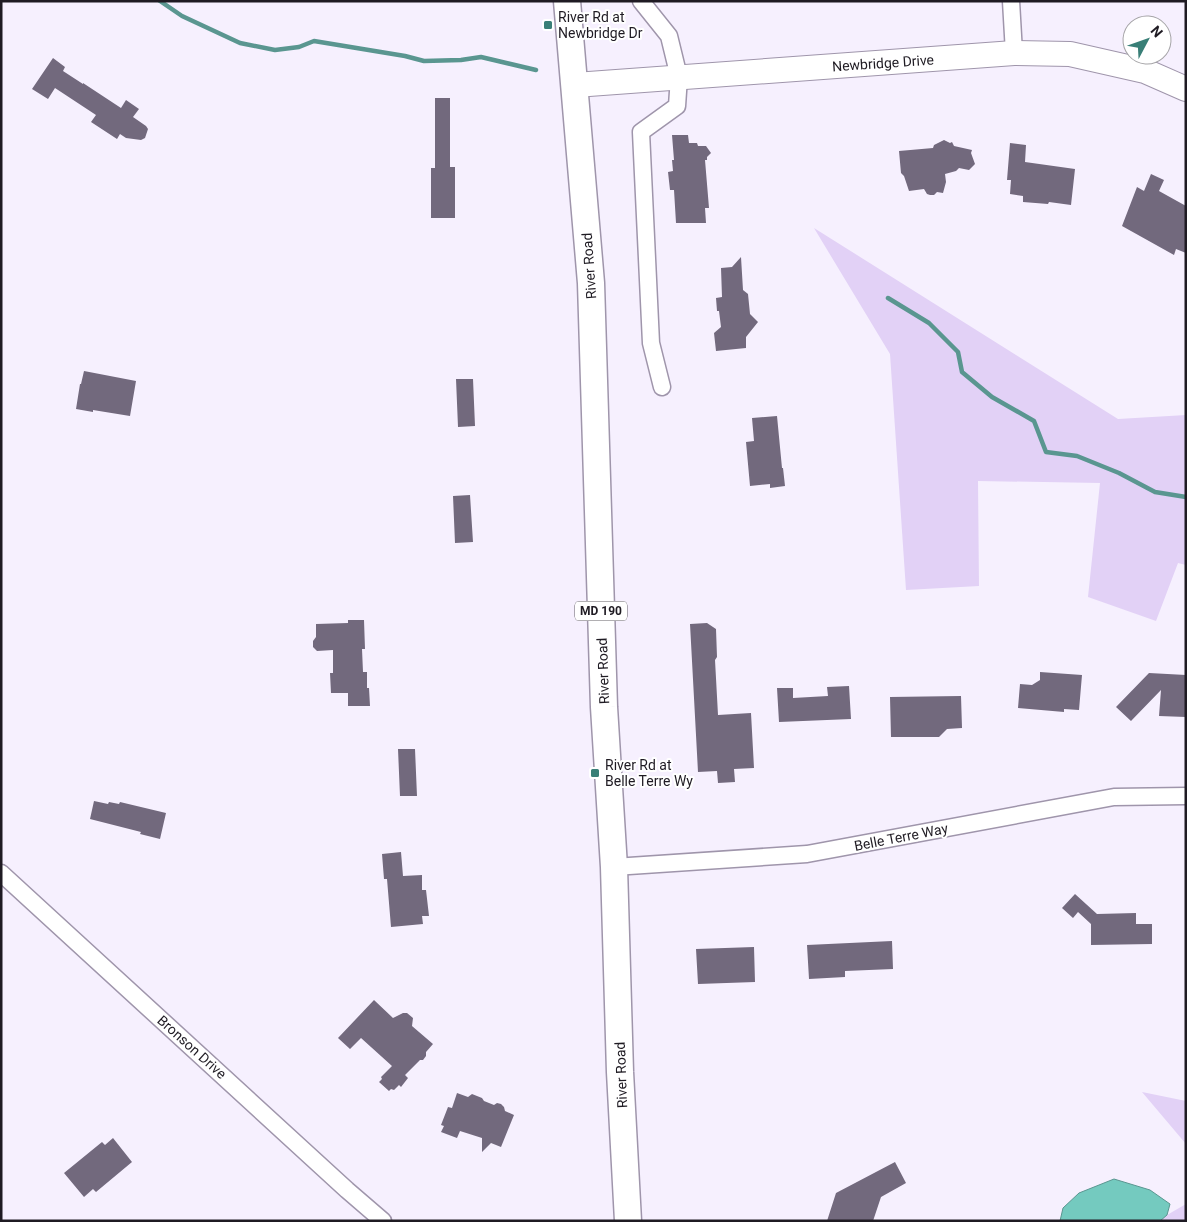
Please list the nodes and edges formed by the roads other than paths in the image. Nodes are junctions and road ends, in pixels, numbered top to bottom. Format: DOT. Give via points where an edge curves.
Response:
graph roads {
  1 [pos="567,1"];
  2 [pos="641,1"];
  3 [pos="1011,1"];
  4 [pos="1014,53"];
  5 [pos="679,77"];
  6 [pos="575,85"];
  7 [pos="1186,89"];
  8 [pos="662,387"];
  9 [pos="1186,796"];
  10 [pos="614,867"];
  11 [pos="1,873"];
  12 [pos="383,1221"];
  13 [pos="628,1221"];
  1 -- 6 [label="main road, River Road / MD 190"];
  2 -- 5 [label="street" via="669,36"];
  3 -- 4 [label="street"];
  4 -- 5 [label="street, Newbridge Drive"];
  4 -- 7 [label="street, Newbridge Drive" via="1070,54 1146,71"];
  5 -- 6 [label="street, Newbridge Drive"];
  5 -- 8 [label="street" via="677,106 640,132 651,343"];
  6 -- 10 [label="main road, River Road / MD 190" via="591,282 604,707"];
  9 -- 10 [label="street, Belle Terre Way" via="1114,797 807,854"];
  10 -- 13 [label="main road, River Road / MD 190"];
  11 -- 12 [label="street, Bronson Drive"];
}
